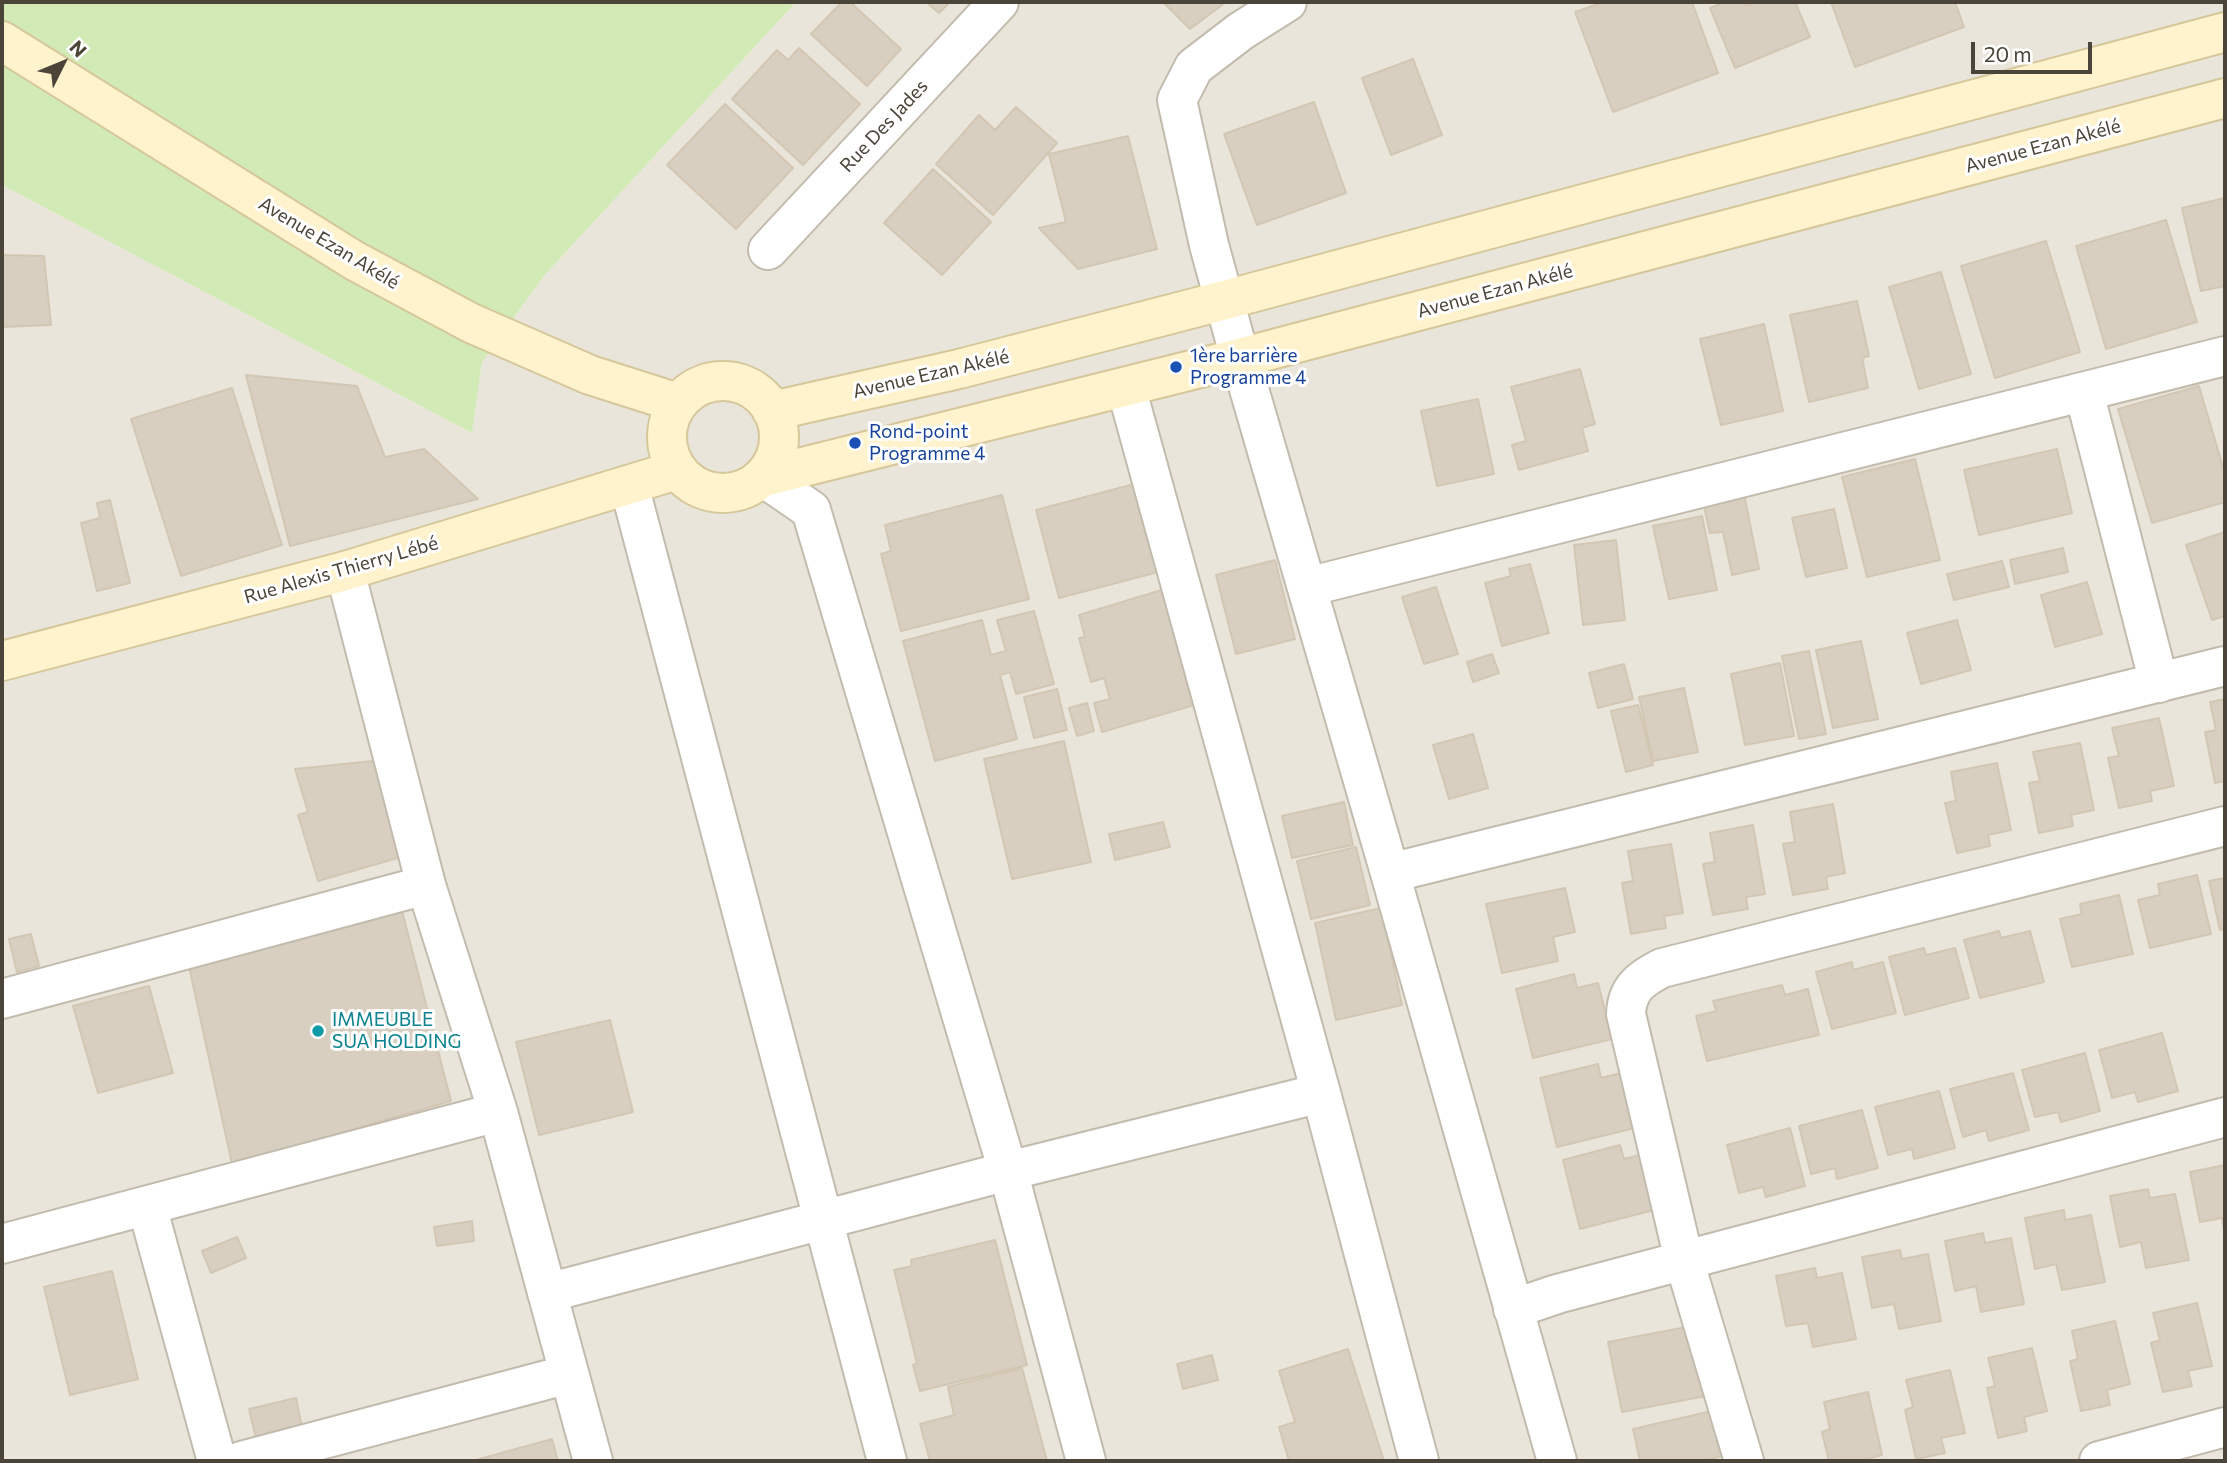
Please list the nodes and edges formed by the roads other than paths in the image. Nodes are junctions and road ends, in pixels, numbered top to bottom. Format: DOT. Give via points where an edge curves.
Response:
graph roads {
  1 [pos="999,2"];
  2 [pos="1287,2"];
  3 [pos="2225,33"];
  4 [pos="2,41"];
  5 [pos="2225,98"];
  6 [pos="768,250"];
  7 [pos="1225,300"];
  8 [pos="2225,356"];
  9 [pos="1240,358"];
  10 [pos="1126,387"];
  11 [pos="2084,392"];
  12 [pos="678,403"];
  13 [pos="772,411"];
  14 [pos="677,470"];
  15 [pos="763,477"];
  16 [pos="629,485"];
  17 [pos="345,571"];
  18 [pos="1307,587"];
  19 [pos="2,661"];
  20 [pos="2225,666"];
  21 [pos="2159,683"];
  22 [pos="2225,826"];
  23 [pos="1390,873"];
  24 [pos="426,885"];
  25 [pos="2,999"];
  26 [pos="1321,1093"];
  27 [pos="498,1112"];
  28 [pos="2225,1117"];
  29 [pos="1007,1171"];
  30 [pos="147,1206"];
  31 [pos="821,1221"];
  32 [pos="2,1244"];
  33 [pos="1684,1260"];
  34 [pos="547,1293"];
  35 [pos="1513,1309"];
  36 [pos="569,1374"];
  37 [pos="2225,1427"];
  38 [pos="217,1461"];
  39 [pos="241,1461"];
  40 [pos="593,1461"];
  41 [pos="887,1461"];
  42 [pos="1086,1461"];
  43 [pos="1419,1461"];
  44 [pos="1557,1461"];
  45 [pos="1744,1461"];
  46 [pos="2099,1461"];
  1 -- 6 [label="street, Rue Des Jades"];
  2 -- 7 [label="street" via="1194,67 1177,100"];
  3 -- 7 [label="main road, Avenue Ezan Akélé"];
  4 -- 12 [label="main road, Avenue Ezan Akélé" via="355,261 471,323 590,374"];
  5 -- 9 [label="main road, Avenue Ezan Akélé"];
  7 -- 9 [label="street"];
  7 -- 13 [label="main road, Avenue Ezan Akélé" via="959,369"];
  8 -- 11 [label="street"];
  9 -- 10 [label="main road, Avenue Ezan Akélé"];
  9 -- 18 [label="street"];
  10 -- 15 [label="main road, Avenue Ezan Akélé"];
  10 -- 26 [label="street"];
  11 -- 18 [label="street"];
  11 -- 21 [label="street"];
  12 -- 13 [label="main road" via="692,390 727,381 746,386"];
  12 -- 14 [label="main road" via="667,440"];
  13 -- 15 [label="main road" via="779,429 778,446"];
  14 -- 15 [label="main road" via="696,486 713,492 731,493"];
  14 -- 16 [label="main road, Rue Alexis Thierry Lébé"];
  15 -- 29 [label="street" via="811,510"];
  16 -- 17 [label="main road, Rue Alexis Thierry Lébé"];
  16 -- 31 [label="street"];
  17 -- 19 [label="main road, Rue Alexis Thierry Lébé"];
  17 -- 24 [label="street"];
  18 -- 23 [label="street"];
  20 -- 21 [label="street"];
  21 -- 23 [label="street"];
  22 -- 33 [label="street" via="1661,968 1632,987 1626,1014"];
  23 -- 35 [label="street"];
  24 -- 25 [label="street"];
  24 -- 27 [label="street"];
  26 -- 29 [label="street"];
  26 -- 43 [label="street"];
  27 -- 30 [label="street"];
  27 -- 34 [label="street"];
  28 -- 33 [label="street"];
  29 -- 31 [label="street"];
  29 -- 42 [label="street"];
  30 -- 32 [label="street"];
  30 -- 38 [label="street"];
  31 -- 34 [label="street"];
  31 -- 41 [label="street"];
  33 -- 35 [label="street"];
  33 -- 45 [label="street"];
  34 -- 36 [label="street"];
  35 -- 44 [label="street"];
  36 -- 39 [label="street"];
  36 -- 40 [label="street"];
  37 -- 46 [label="street"];
}
